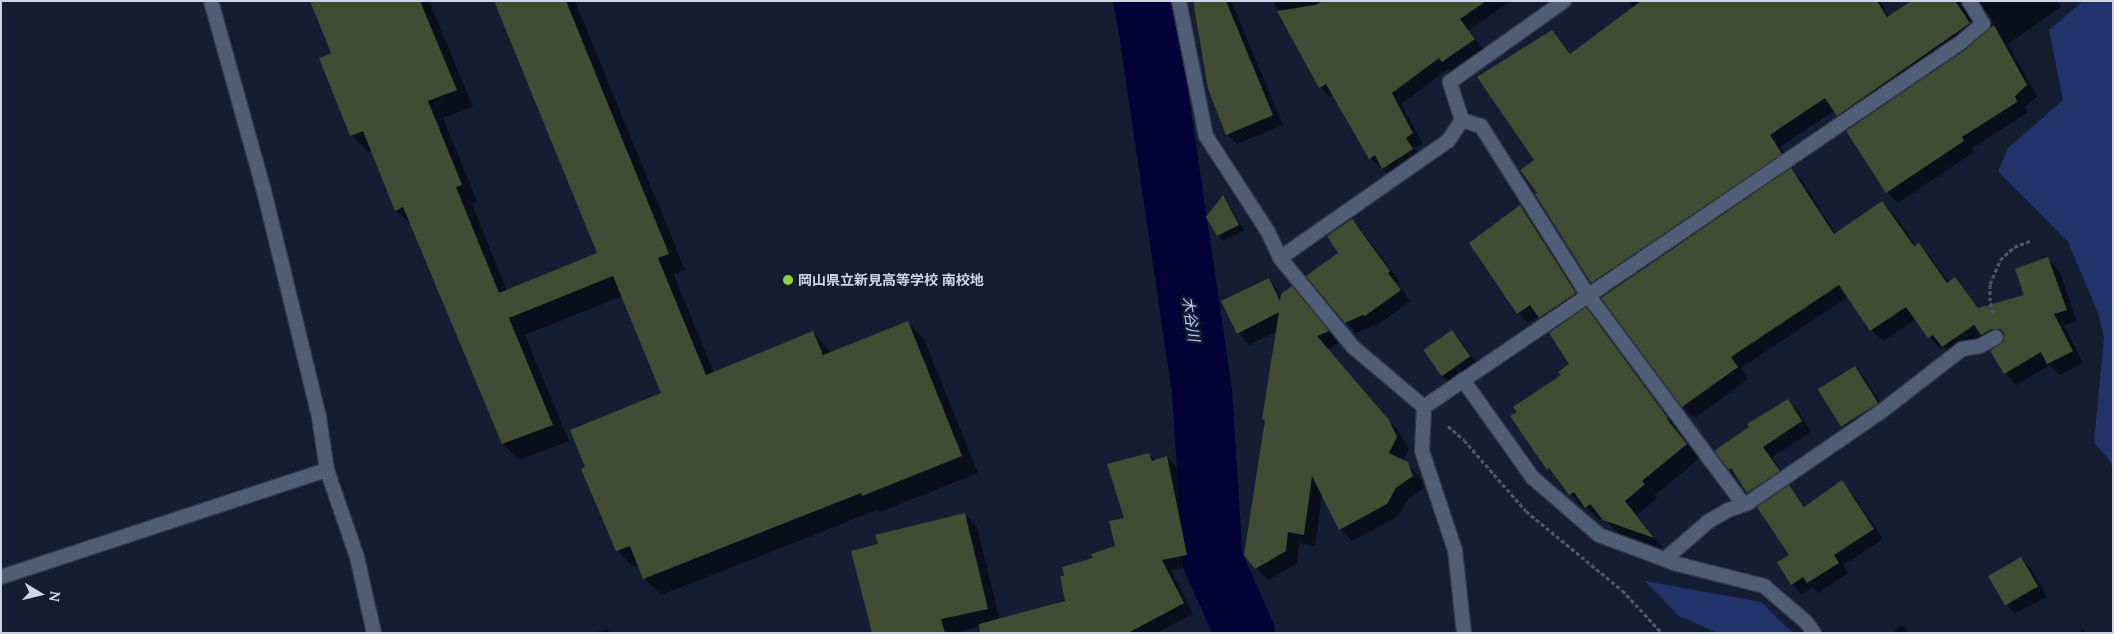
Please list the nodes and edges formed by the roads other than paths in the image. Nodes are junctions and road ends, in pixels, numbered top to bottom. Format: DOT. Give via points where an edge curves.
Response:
graph roads {
  1 [pos="211,1"];
  2 [pos="1179,1"];
  3 [pos="1564,1"];
  4 [pos="1969,1"];
  5 [pos="1462,120"];
  6 [pos="1280,258"];
  7 [pos="1588,295"];
  8 [pos="1996,337"];
  9 [pos="1464,380"];
  10 [pos="1424,407"];
  11 [pos="327,470"];
  12 [pos="1742,504"];
  13 [pos="1664,559"];
  14 [pos="1,577"];
  15 [pos="374,633"];
  16 [pos="1464,633"];
  17 [pos="1814,633"];
  1 -- 11 [label="street" via="263,187 319,417"];
  2 -- 6 [label="street" via="1206,136 1268,232"];
  3 -- 5 [label="street" via="1450,82"];
  4 -- 7 [label="street" via="1983,24 1960,43"];
  5 -- 6 [label="street" via="1448,141"];
  5 -- 7 [label="street" via="1481,126"];
  6 -- 10 [label="street" via="1352,347"];
  7 -- 9 [label="street"];
  7 -- 12 [label="street"];
  8 -- 12 [label="street" via="1980,346 1962,349 1882,411"];
  9 -- 10 [label="street"];
  9 -- 13 [label="street" via="1533,478 1598,534"];
  10 -- 16 [label="street" via="1422,451 1454,550"];
  11 -- 14 [label="street"];
  11 -- 15 [label="street" via="357,557"];
  12 -- 13 [label="street" via="1709,521"];
  13 -- 17 [label="street" via="1764,586 1806,622"];
}
